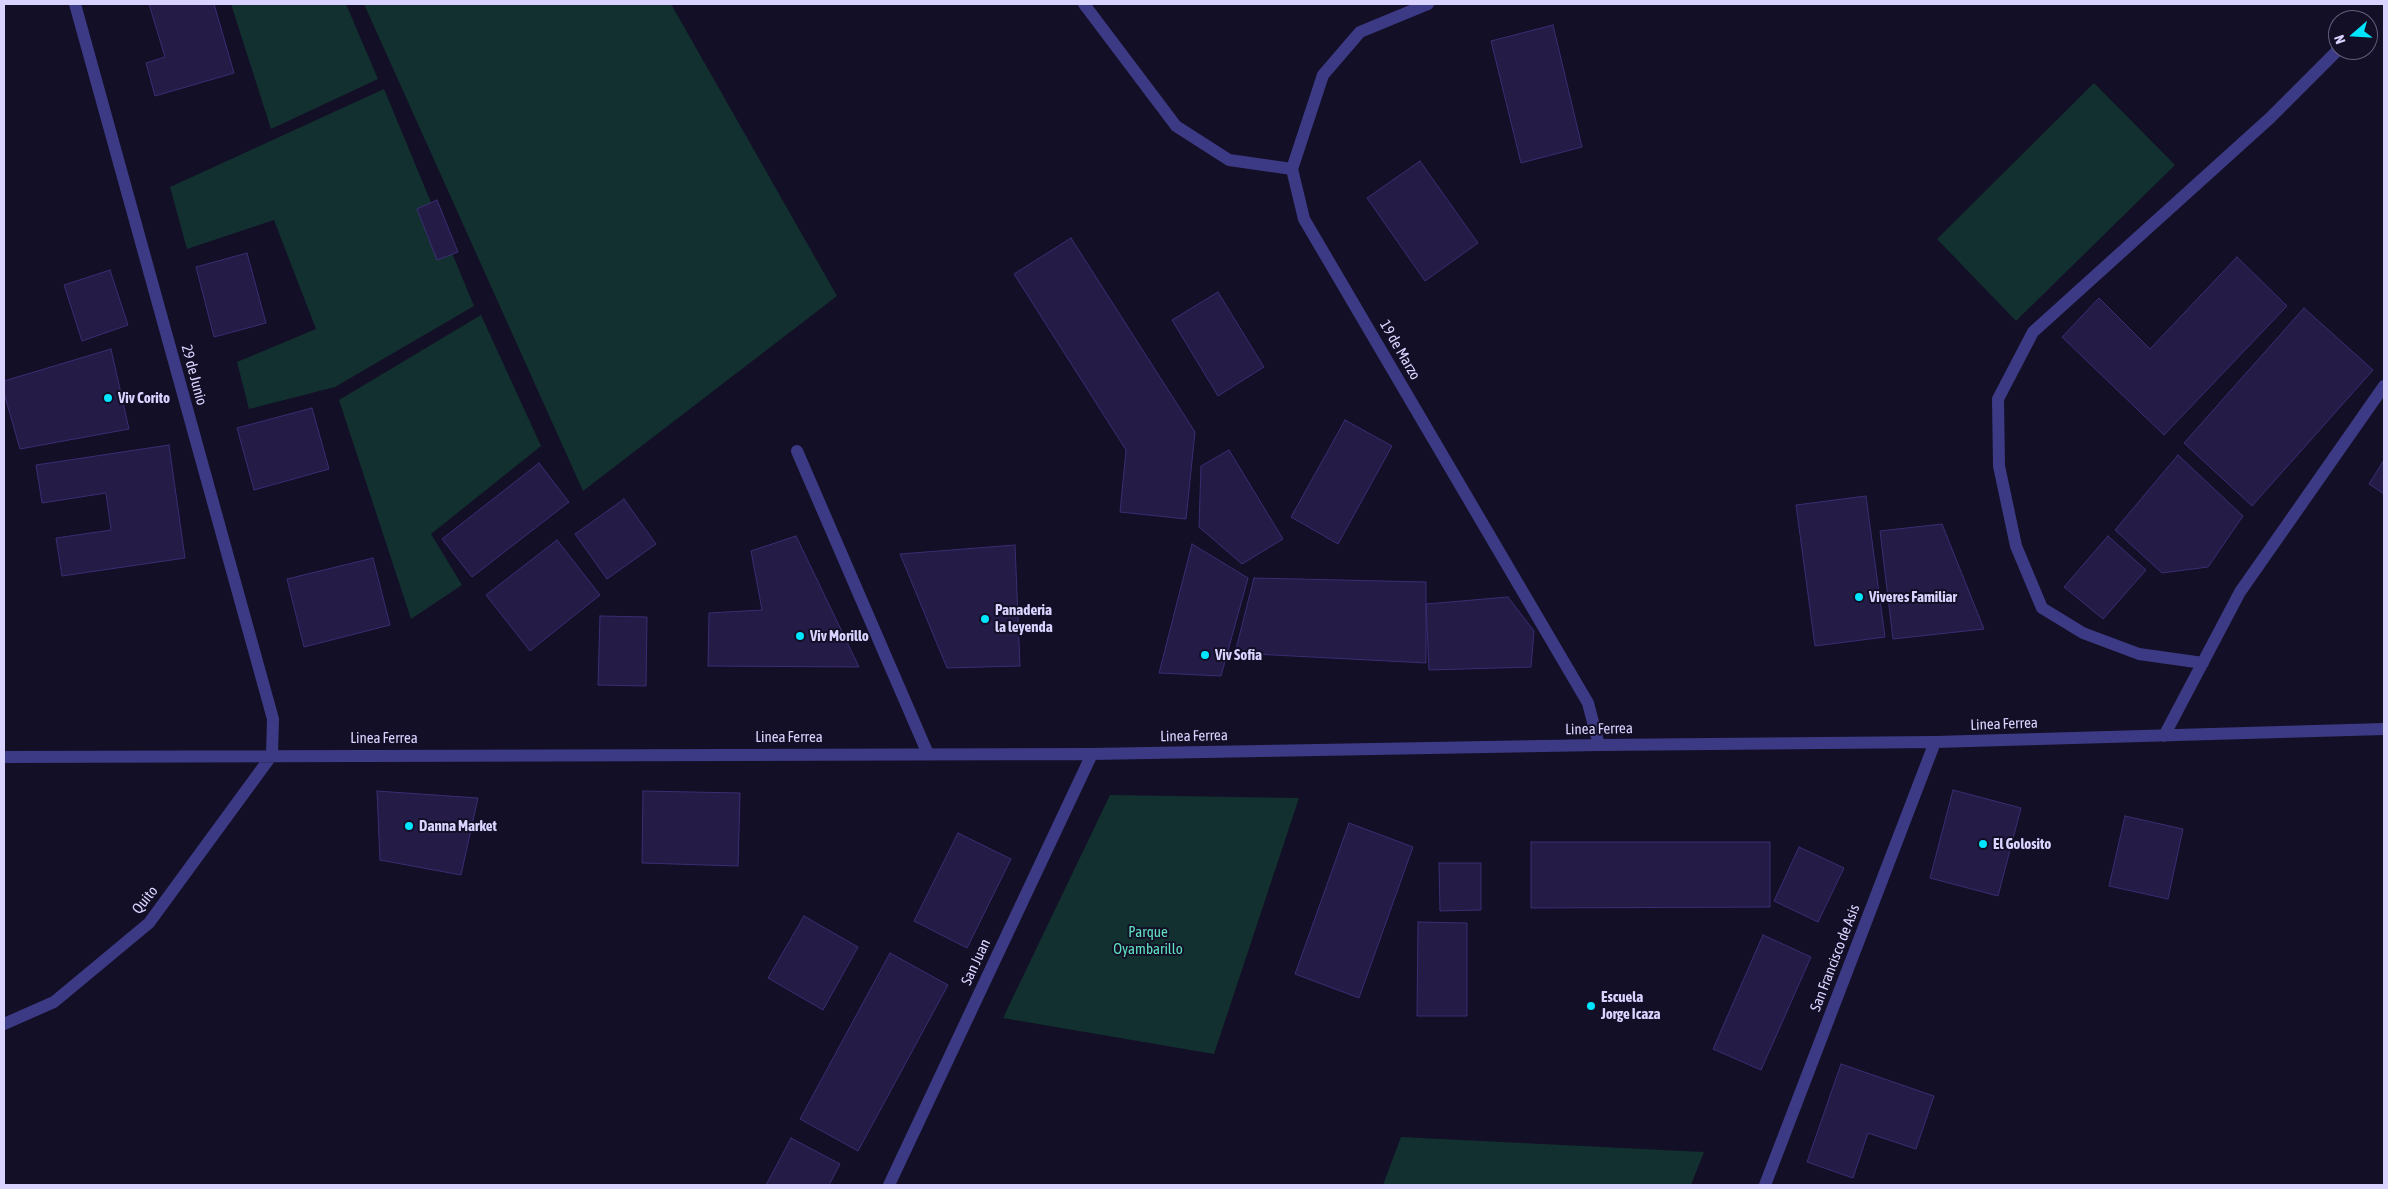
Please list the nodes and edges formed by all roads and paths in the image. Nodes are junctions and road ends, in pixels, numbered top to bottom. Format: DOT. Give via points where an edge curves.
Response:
graph roads {
  1 [pos="75,4"];
  2 [pos="1084,4"];
  3 [pos="1428,4"];
  4 [pos="2328,60"];
  5 [pos="1292,169"];
  6 [pos="2384,386"];
  7 [pos="797,452"];
  8 [pos="2203,663"];
  9 [pos="2384,729"];
  10 [pos="2164,736"];
  11 [pos="1935,742"];
  12 [pos="1599,745"];
  13 [pos="928,754"];
  14 [pos="1092,754"];
  15 [pos="272,755"];
  16 [pos="4,757"];
  17 [pos="4,1024"];
  18 [pos="889,1185"];
  19 [pos="1765,1185"];
  1 -- 15 [label="street, 29 de Junio" via="273,719"];
  2 -- 5 [label="street" via="1176,126 1229,160"];
  3 -- 5 [label="street" via="1360,32 1323,75"];
  4 -- 8 [label="street" via="2270,118 2033,332 1998,400 1999,466 2016,546 2042,608 2083,634 2139,654"];
  5 -- 12 [label="street, 19 de Marzo" via="1304,219 1588,703"];
  6 -- 8 [label="street" via="2240,592"];
  7 -- 13 [label="street"];
  8 -- 10 [label="street"];
  9 -- 10 [label="street, Linea Ferrea"];
  10 -- 11 [label="street, Linea Ferrea"];
  11 -- 12 [label="street, Linea Ferrea"];
  11 -- 19 [label="street, San Francisco de Asis"];
  12 -- 14 [label="street, Linea Ferrea"];
  13 -- 14 [label="street, Linea Ferrea"];
  13 -- 15 [label="street, Linea Ferrea"];
  14 -- 18 [label="street, San Juan"];
  15 -- 16 [label="street, Linea Ferrea"];
  15 -- 17 [label="street, Quito" via="150,923 54,1002"];
}
